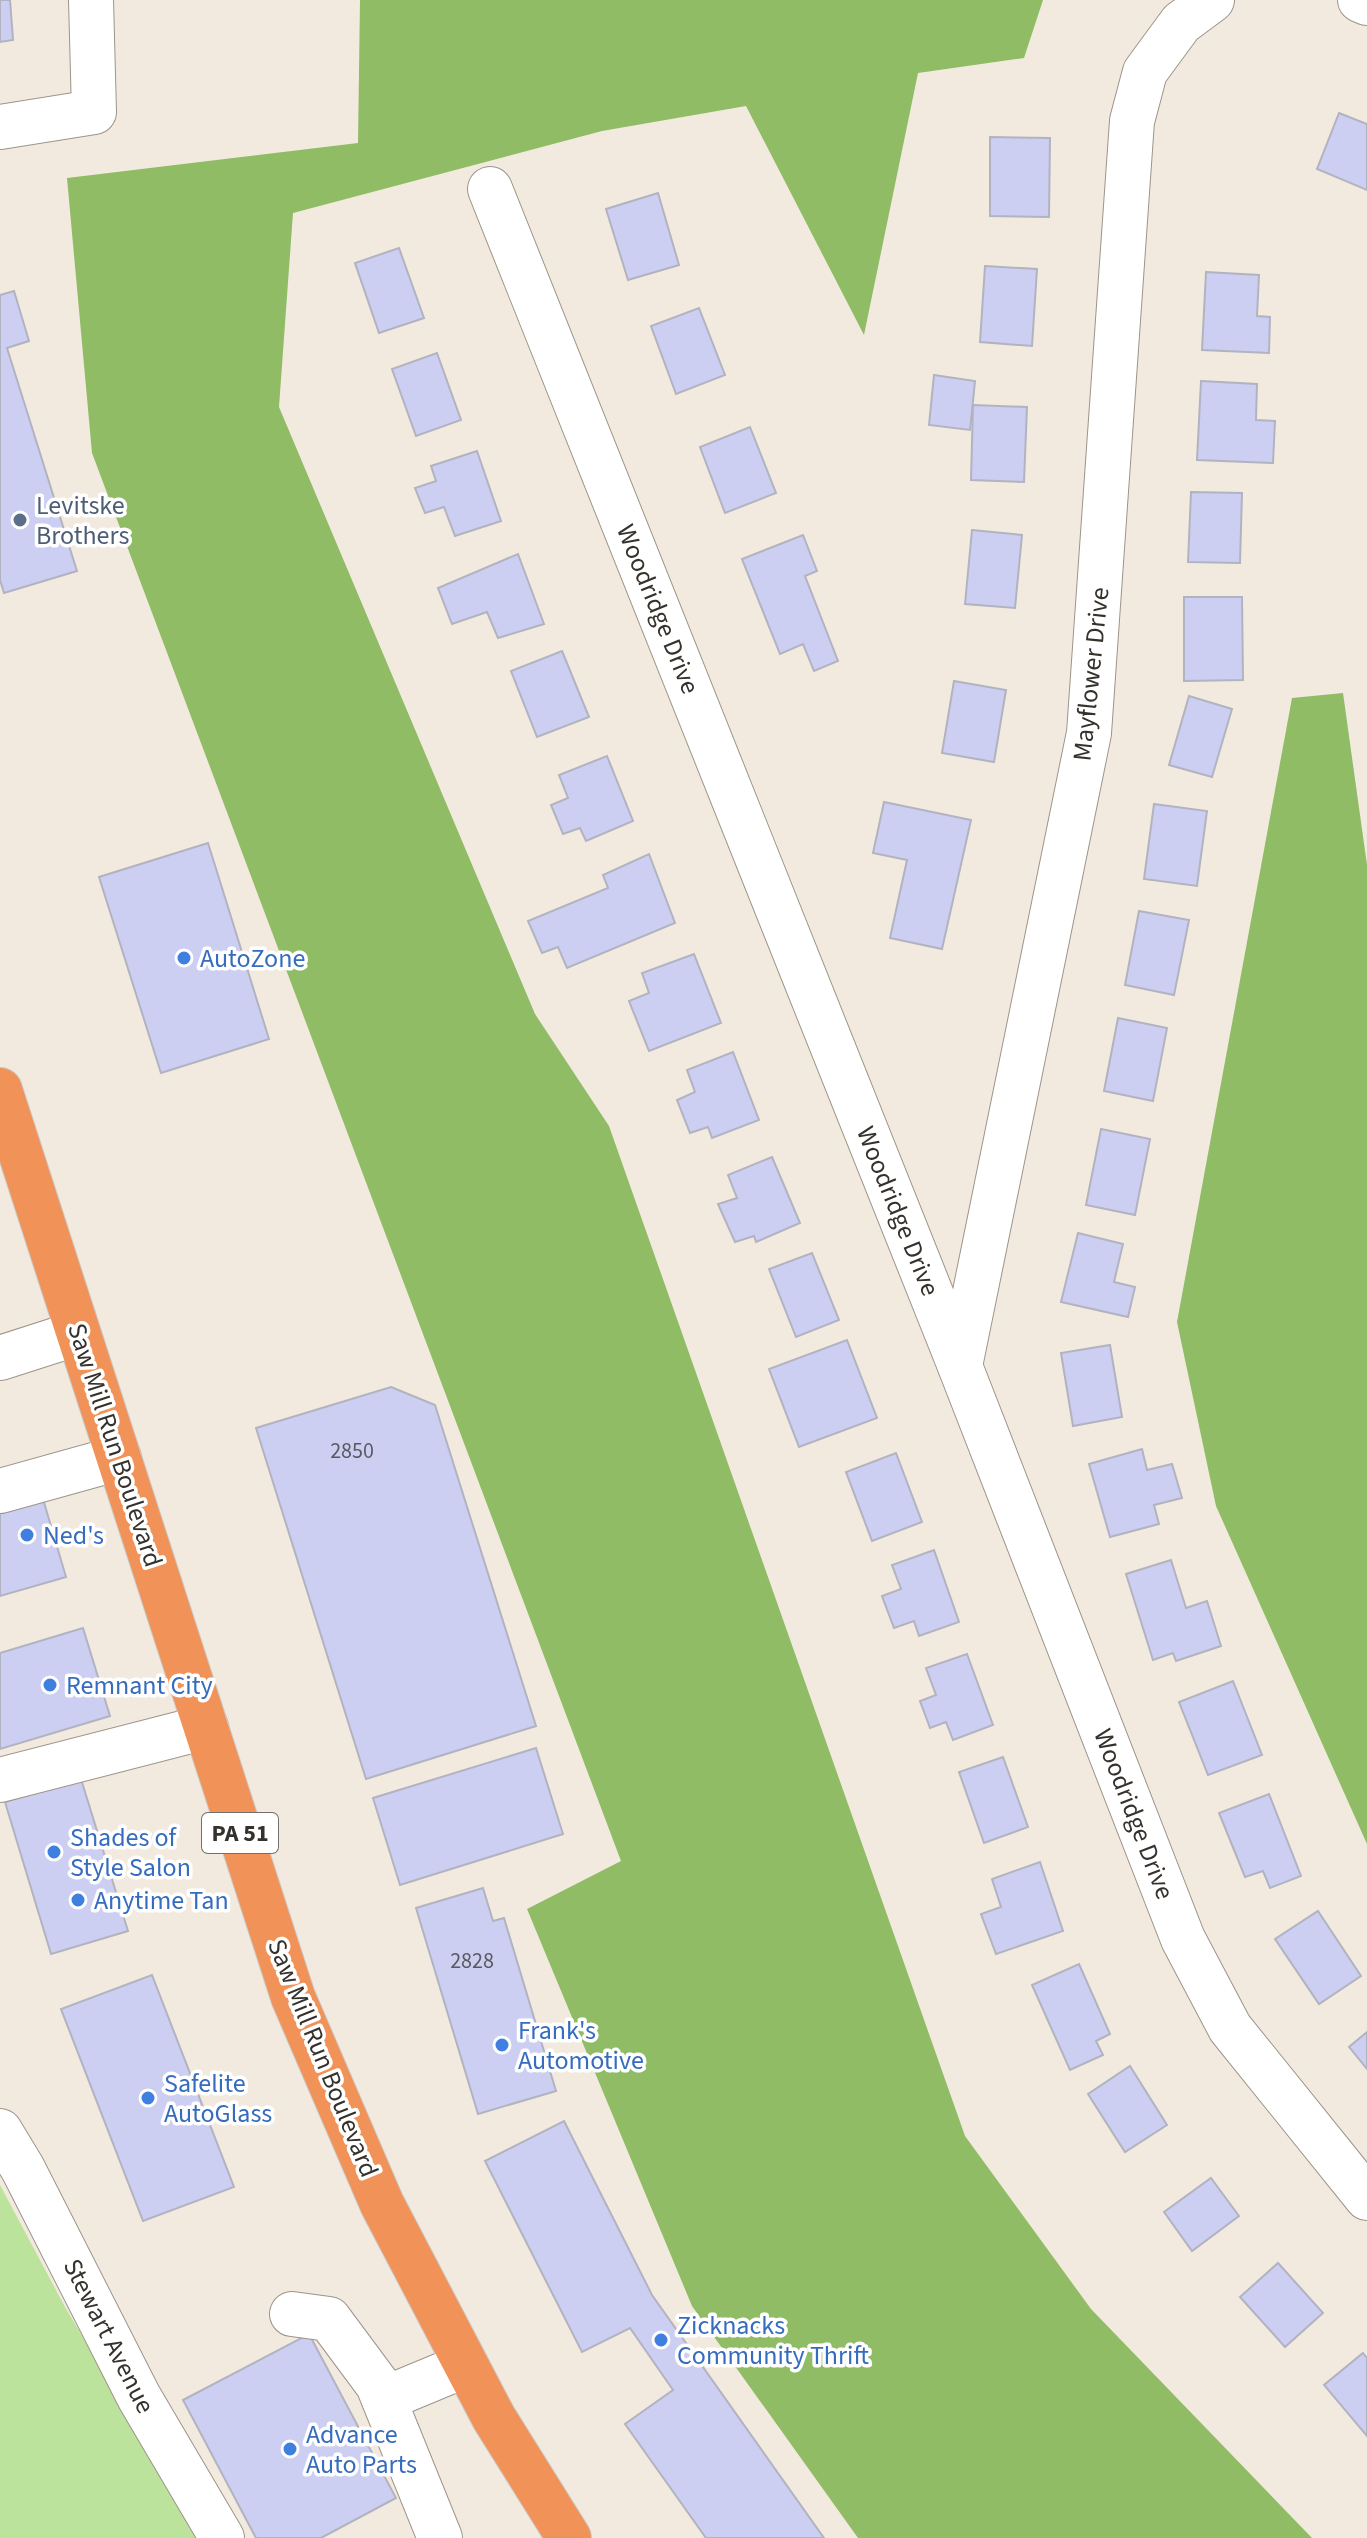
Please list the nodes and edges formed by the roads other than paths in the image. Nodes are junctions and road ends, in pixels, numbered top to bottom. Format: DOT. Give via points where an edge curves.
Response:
graph roads {
  1 [pos="91,0"];
  2 [pos="1212,0"];
  3 [pos="1360,0"];
  4 [pos="1367,3"];
  5 [pos="0,127"];
  6 [pos="490,189"];
  7 [pos="3,1108"];
  8 [pos="78,1333"];
  9 [pos="0,1358"];
  10 [pos="960,1366"];
  11 [pos="119,1458"];
  12 [pos="0,1491"];
  13 [pos="206,1727"];
  14 [pos="0,1780"];
  15 [pos="0,2131"];
  16 [pos="1367,2198"];
  17 [pos="292,2314"];
  18 [pos="466,2365"];
  19 [pos="384,2399"];
  20 [pos="222,2538"];
  21 [pos="440,2538"];
  22 [pos="569,2538"];
  1 -- 5 [label="street" via="94,112"];
  2 -- 10 [label="street, Mayflower Drive" via="1181,23 1145,72 1132,121 1089,733"];
  3 -- 4 [label="street"];
  6 -- 10 [label="street, Woodridge Drive"];
  7 -- 8 [label="highway, Saw Mill Run Boulevard / PA 51"];
  8 -- 9 [label="street"];
  8 -- 11 [label="highway, Saw Mill Run Boulevard / PA 51"];
  10 -- 16 [label="street, Woodridge Drive" via="1183,1939 1230,2028"];
  11 -- 12 [label="street"];
  11 -- 13 [label="highway, Saw Mill Run Boulevard / PA 51"];
  13 -- 14 [label="street"];
  13 -- 18 [label="highway, Saw Mill Run Boulevard / PA 51" via="293,1997 382,2204"];
  15 -- 20 [label="street, Stewart Avenue" via="139,2397"];
  17 -- 19 [label="street" via="329,2319"];
  18 -- 19 [label="street"];
  18 -- 22 [label="highway, Saw Mill Run Boulevard / PA 51"];
  19 -- 21 [label="street"];
}
